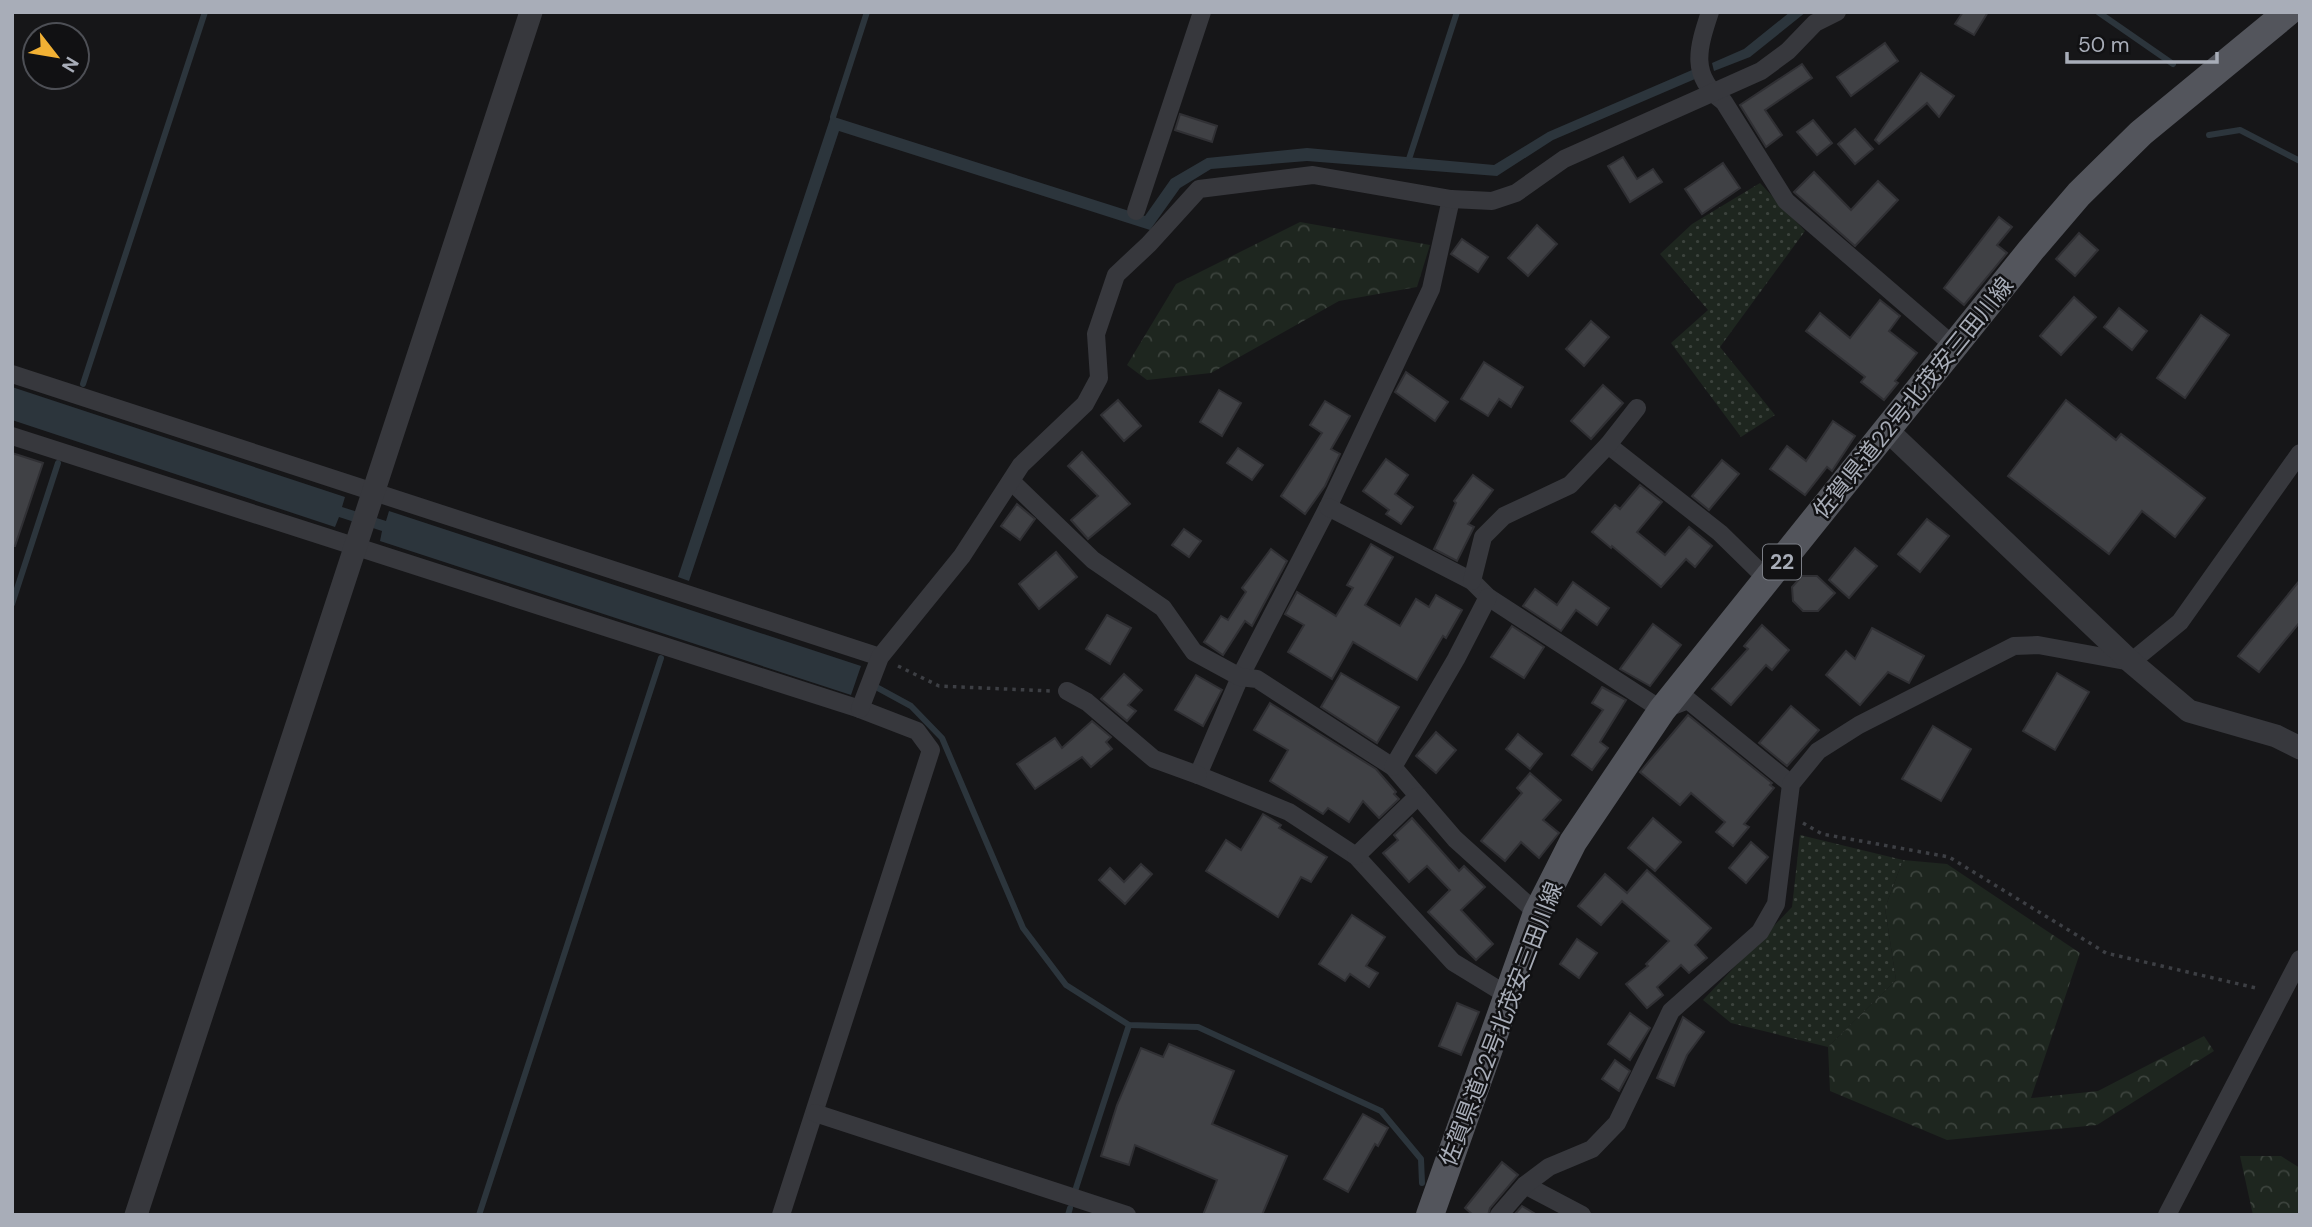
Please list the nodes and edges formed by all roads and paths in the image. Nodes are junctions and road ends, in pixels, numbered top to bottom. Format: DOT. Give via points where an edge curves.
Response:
graph roads {
  1 [pos="531,12"];
  2 [pos="1202,12"];
  3 [pos="1710,12"];
  4 [pos="1838,12"];
  5 [pos="2288,12"];
  6 [pos="1704,79"];
  7 [pos="1451,199"];
  8 [pos="1136,211"];
  9 [pos="1954,346"];
  10 [pos="12,374"];
  11 [pos="1637,408"];
  12 [pos="1887,430"];
  13 [pos="12,436"];
  14 [pos="1608,445"];
  15 [pos="2300,453"];
  16 [pos="1011,481"];
  17 [pos="1328,508"];
  18 [pos="364,520"];
  19 [pos="1768,580"];
  20 [pos="1472,581"];
  21 [pos="1488,597"];
  22 [pos="880,657"];
  23 [pos="2131,662"];
  24 [pos="1240,677"];
  25 [pos="1067,691"];
  26 [pos="860,709"];
  27 [pos="1662,710"];
  28 [pos="2300,748"];
  29 [pos="1393,767"];
  30 [pos="1198,775"];
  31 [pos="1791,784"];
  32 [pos="1418,796"];
  33 [pos="1786,814"];
  34 [pos="1356,856"];
  35 [pos="1537,913"];
  36 [pos="2300,959"];
  37 [pos="2256,988"];
  38 [pos="1507,995"];
  39 [pos="815,1113"];
  40 [pos="1525,1185"];
  41 [pos="1082,1208"];
  42 [pos="136,1215"];
  43 [pos="781,1215"];
  44 [pos="1128,1215"];
  45 [pos="1430,1215"];
  46 [pos="1499,1215"];
  47 [pos="1582,1215"];
  48 [pos="2167,1215"];
  1 -- 18 [label="street"];
  2 -- 8 [label="street"];
  3 -- 6 [label="street" via="1700,42"];
  4 -- 6 [label="street" via="1815,23 1760,71"];
  5 -- 9 [label="main road, 佐賀県道22号北茂安三田川線 / 22" via="2141,133 2079,194"];
  6 -- 7 [label="street" via="1564,159 1516,194 1492,201"];
  6 -- 9 [label="street" via="1724,102 1786,201"];
  7 -- 16 [label="street" via="1313,175 1199,189 1116,275 1096,334 1099,379 1085,404 1021,464"];
  7 -- 17 [label="street" via="1431,289"];
  9 -- 12 [label="main road, 佐賀県道22号北茂安三田川線 / 22"];
  10 -- 18 [label="street"];
  11 -- 14 [label="street"];
  12 -- 19 [label="main road, 佐賀県道22号北茂安三田川線 / 22"];
  12 -- 23 [label="street"];
  13 -- 18 [label="street"];
  14 -- 19 [label="street" via="1720,533"];
  14 -- 20 [label="street" via="1570,485 1504,516 1483,537"];
  15 -- 23 [label="street" via="2180,622"];
  16 -- 22 [label="street" via="962,555"];
  16 -- 24 [label="street" via="1093,560 1163,608 1194,652"];
  17 -- 20 [label="street"];
  17 -- 24 [label="street"];
  18 -- 22 [label="street"];
  18 -- 26 [label="street"];
  18 -- 42 [label="street"];
  19 -- 27 [label="main road, 佐賀県道22号北茂安三田川線 / 22"];
  20 -- 21 [label="street"];
  21 -- 27 [label="street"];
  21 -- 29 [label="street"];
  22 -- 25 [label="path" via="939,686"];
  22 -- 26 [label="street"];
  23 -- 28 [label="street" via="2189,711 2276,736"];
  23 -- 31 [label="street" via="2038,645 2014,646 1859,725 1818,751"];
  24 -- 29 [label="street" via="1256,679"];
  24 -- 30 [label="street"];
  25 -- 30 [label="street" via="1087,702 1154,759"];
  26 -- 39 [label="street" via="917,731 931,750"];
  27 -- 31 [label="street" via="1688,700"];
  27 -- 35 [label="main road, 佐賀県道22号北茂安三田川線 / 22" via="1573,842"];
  29 -- 32 [label="street"];
  30 -- 34 [label="street" via="1289,812"];
  31 -- 33 [label="street"];
  32 -- 34 [label="street"];
  32 -- 35 [label="street" via="1455,839"];
  33 -- 37 [label="path" via="1822,834 1949,857 2106,953"];
  33 -- 40 [label="street" via="1776,904 1760,932 1671,1011 1617,1123 1592,1149 1549,1167"];
  34 -- 38 [label="street" via="1453,962"];
  35 -- 38 [label="main road, 佐賀県道22号北茂安三田川線 / 22"];
  36 -- 48 [label="street"];
  38 -- 45 [label="main road, 佐賀県道22号北茂安三田川線 / 22"];
  39 -- 41 [label="street"];
  39 -- 43 [label="street"];
  40 -- 46 [label="street"];
  40 -- 47 [label="street"];
  41 -- 44 [label="street"];
}
